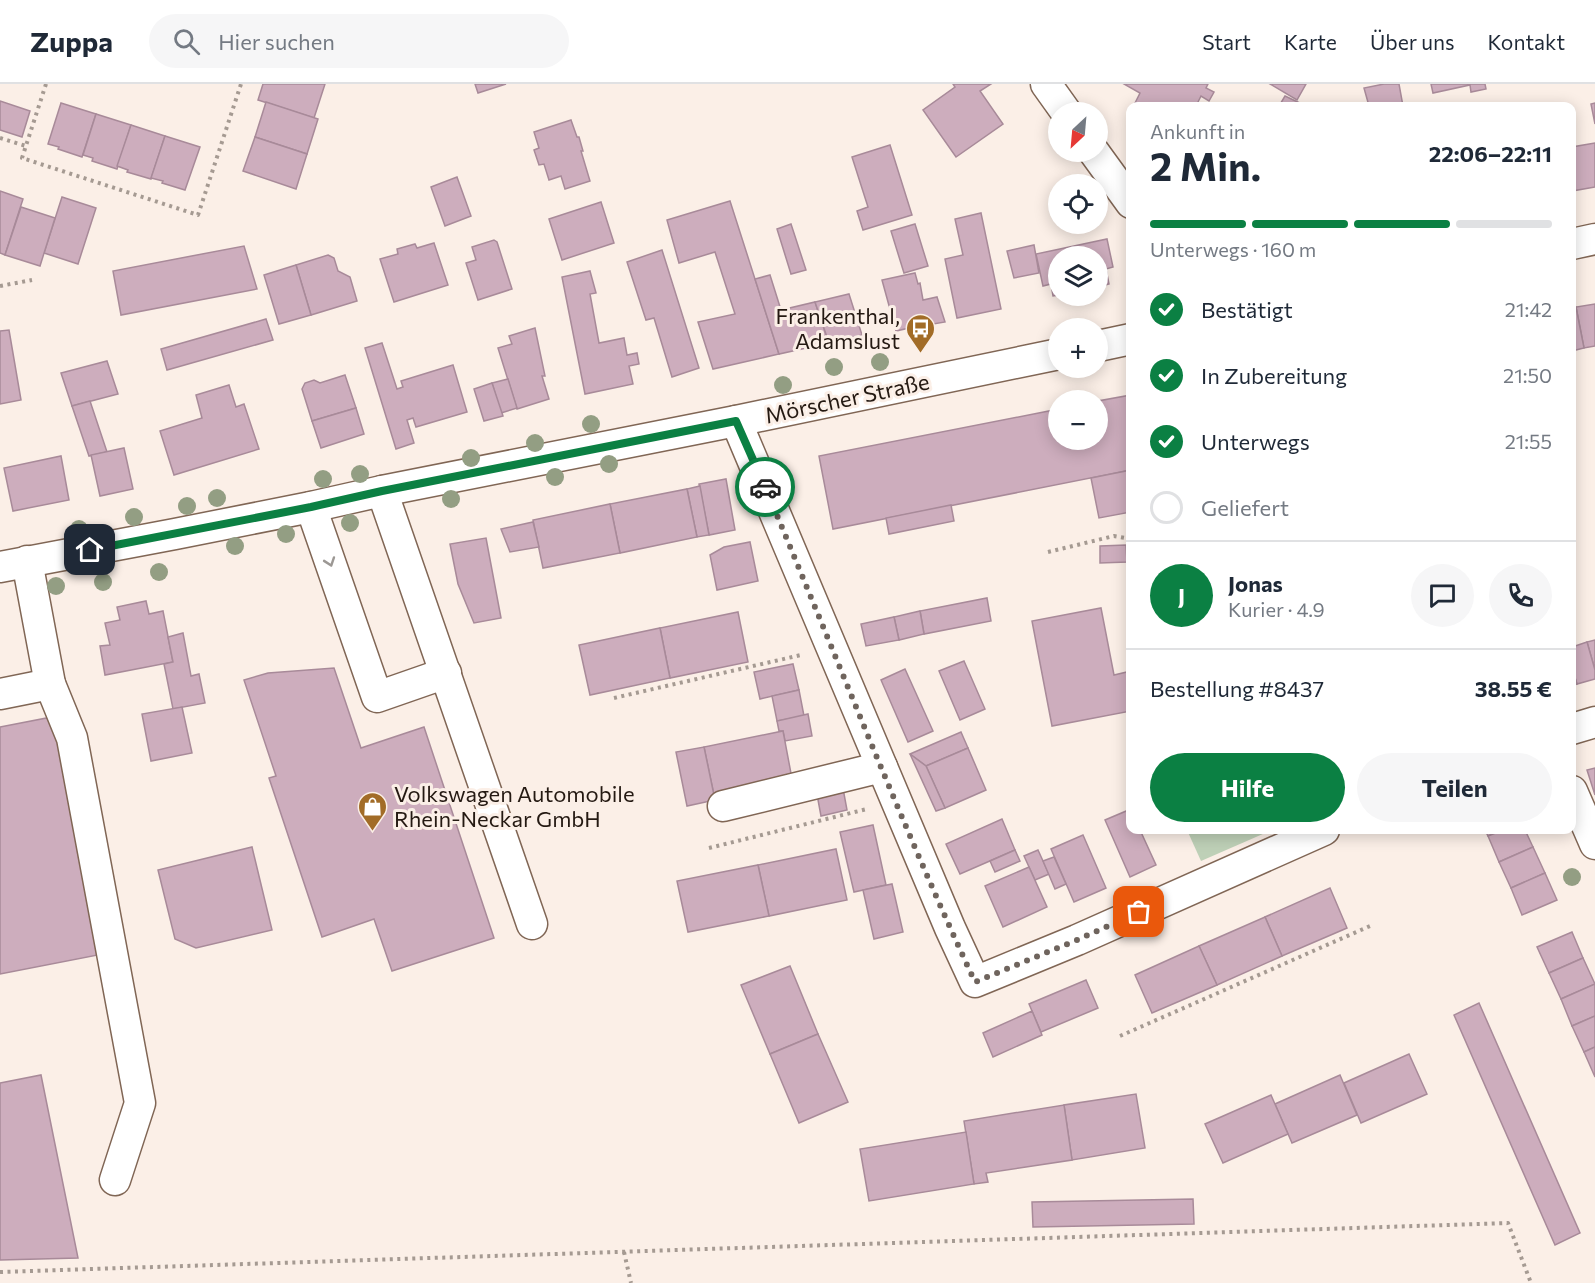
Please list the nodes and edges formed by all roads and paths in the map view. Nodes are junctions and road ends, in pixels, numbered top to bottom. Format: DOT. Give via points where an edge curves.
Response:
graph roads {
  1 [pos="46,84"];
  2 [pos="241,84"];
  3 [pos="1046,84"];
  4 [pos="1059,102"];
  5 [pos="0,138"];
  6 [pos="26,146"];
  7 [pos="1101,162"];
  8 [pos="1126,196"];
  9 [pos="1595,239"];
  10 [pos="1576,243"];
  11 [pos="32,280"];
  12 [pos="0,286"];
  13 [pos="1126,340"];
  14 [pos="1108,344"];
  15 [pos="1048,356"];
  16 [pos="736,421"];
  17 [pos="382,491"];
  18 [pos="311,507"];
  19 [pos="1126,538"];
  20 [pos="1048,552"];
  21 [pos="14,564"];
  22 [pos="831,648"];
  23 [pos="446,673"];
  24 [pos="50,684"];
  25 [pos="0,694"];
  26 [pos="614,698"];
  27 [pos="1595,722"];
  28 [pos="1576,728"];
  29 [pos="882,767"];
  30 [pos="1576,800"];
  31 [pos="897,802"];
  32 [pos="723,806"];
  33 [pos="1315,834"];
  34 [pos="1595,844"];
  35 [pos="710,848"];
  36 [pos="532,924"];
  37 [pos="1370,926"];
  38 [pos="1120,1036"];
  39 [pos="115,1180"];
  40 [pos="624,1252"];
  41 [pos="0,1272"];
  42 [pos="631,1283"];
  43 [pos="1531,1283"];
  1 -- 6 [label="path"];
  2 -- 6 [label="path" via="198,215 22,158"];
  3 -- 4 [label="street"];
  5 -- 6 [label="path"];
  7 -- 8 [label="street"];
  9 -- 10 [label="street"];
  11 -- 12 [label="path"];
  13 -- 14 [label="street"];
  15 -- 16 [label="street, Mörscher Straße"];
  16 -- 17 [label="street, Mörscher Straße"];
  16 -- 22 [label="street"];
  17 -- 18 [label="street, Mörscher Straße"];
  17 -- 23 [label="street"];
  18 -- 21 [label="street, Mörscher Straße"];
  18 -- 23 [label="street, one-way" via="377,697"];
  19 -- 20 [label="path" via="1114,536"];
  21 -- 24 [label="street"];
  22 -- 26 [label="path"];
  22 -- 29 [label="street"];
  23 -- 36 [label="street"];
  24 -- 25 [label="street"];
  24 -- 39 [label="street" via="72,738 140,1103"];
  27 -- 28 [label="street"];
  29 -- 31 [label="street"];
  29 -- 32 [label="street"];
  30 -- 34 [label="street"];
  31 -- 33 [label="street" via="975,982"];
  31 -- 35 [label="path"];
  37 -- 38 [label="path"];
  40 -- 41 [label="path"];
  40 -- 42 [label="path"];
  40 -- 43 [label="path" via="1508,1223"];
}
